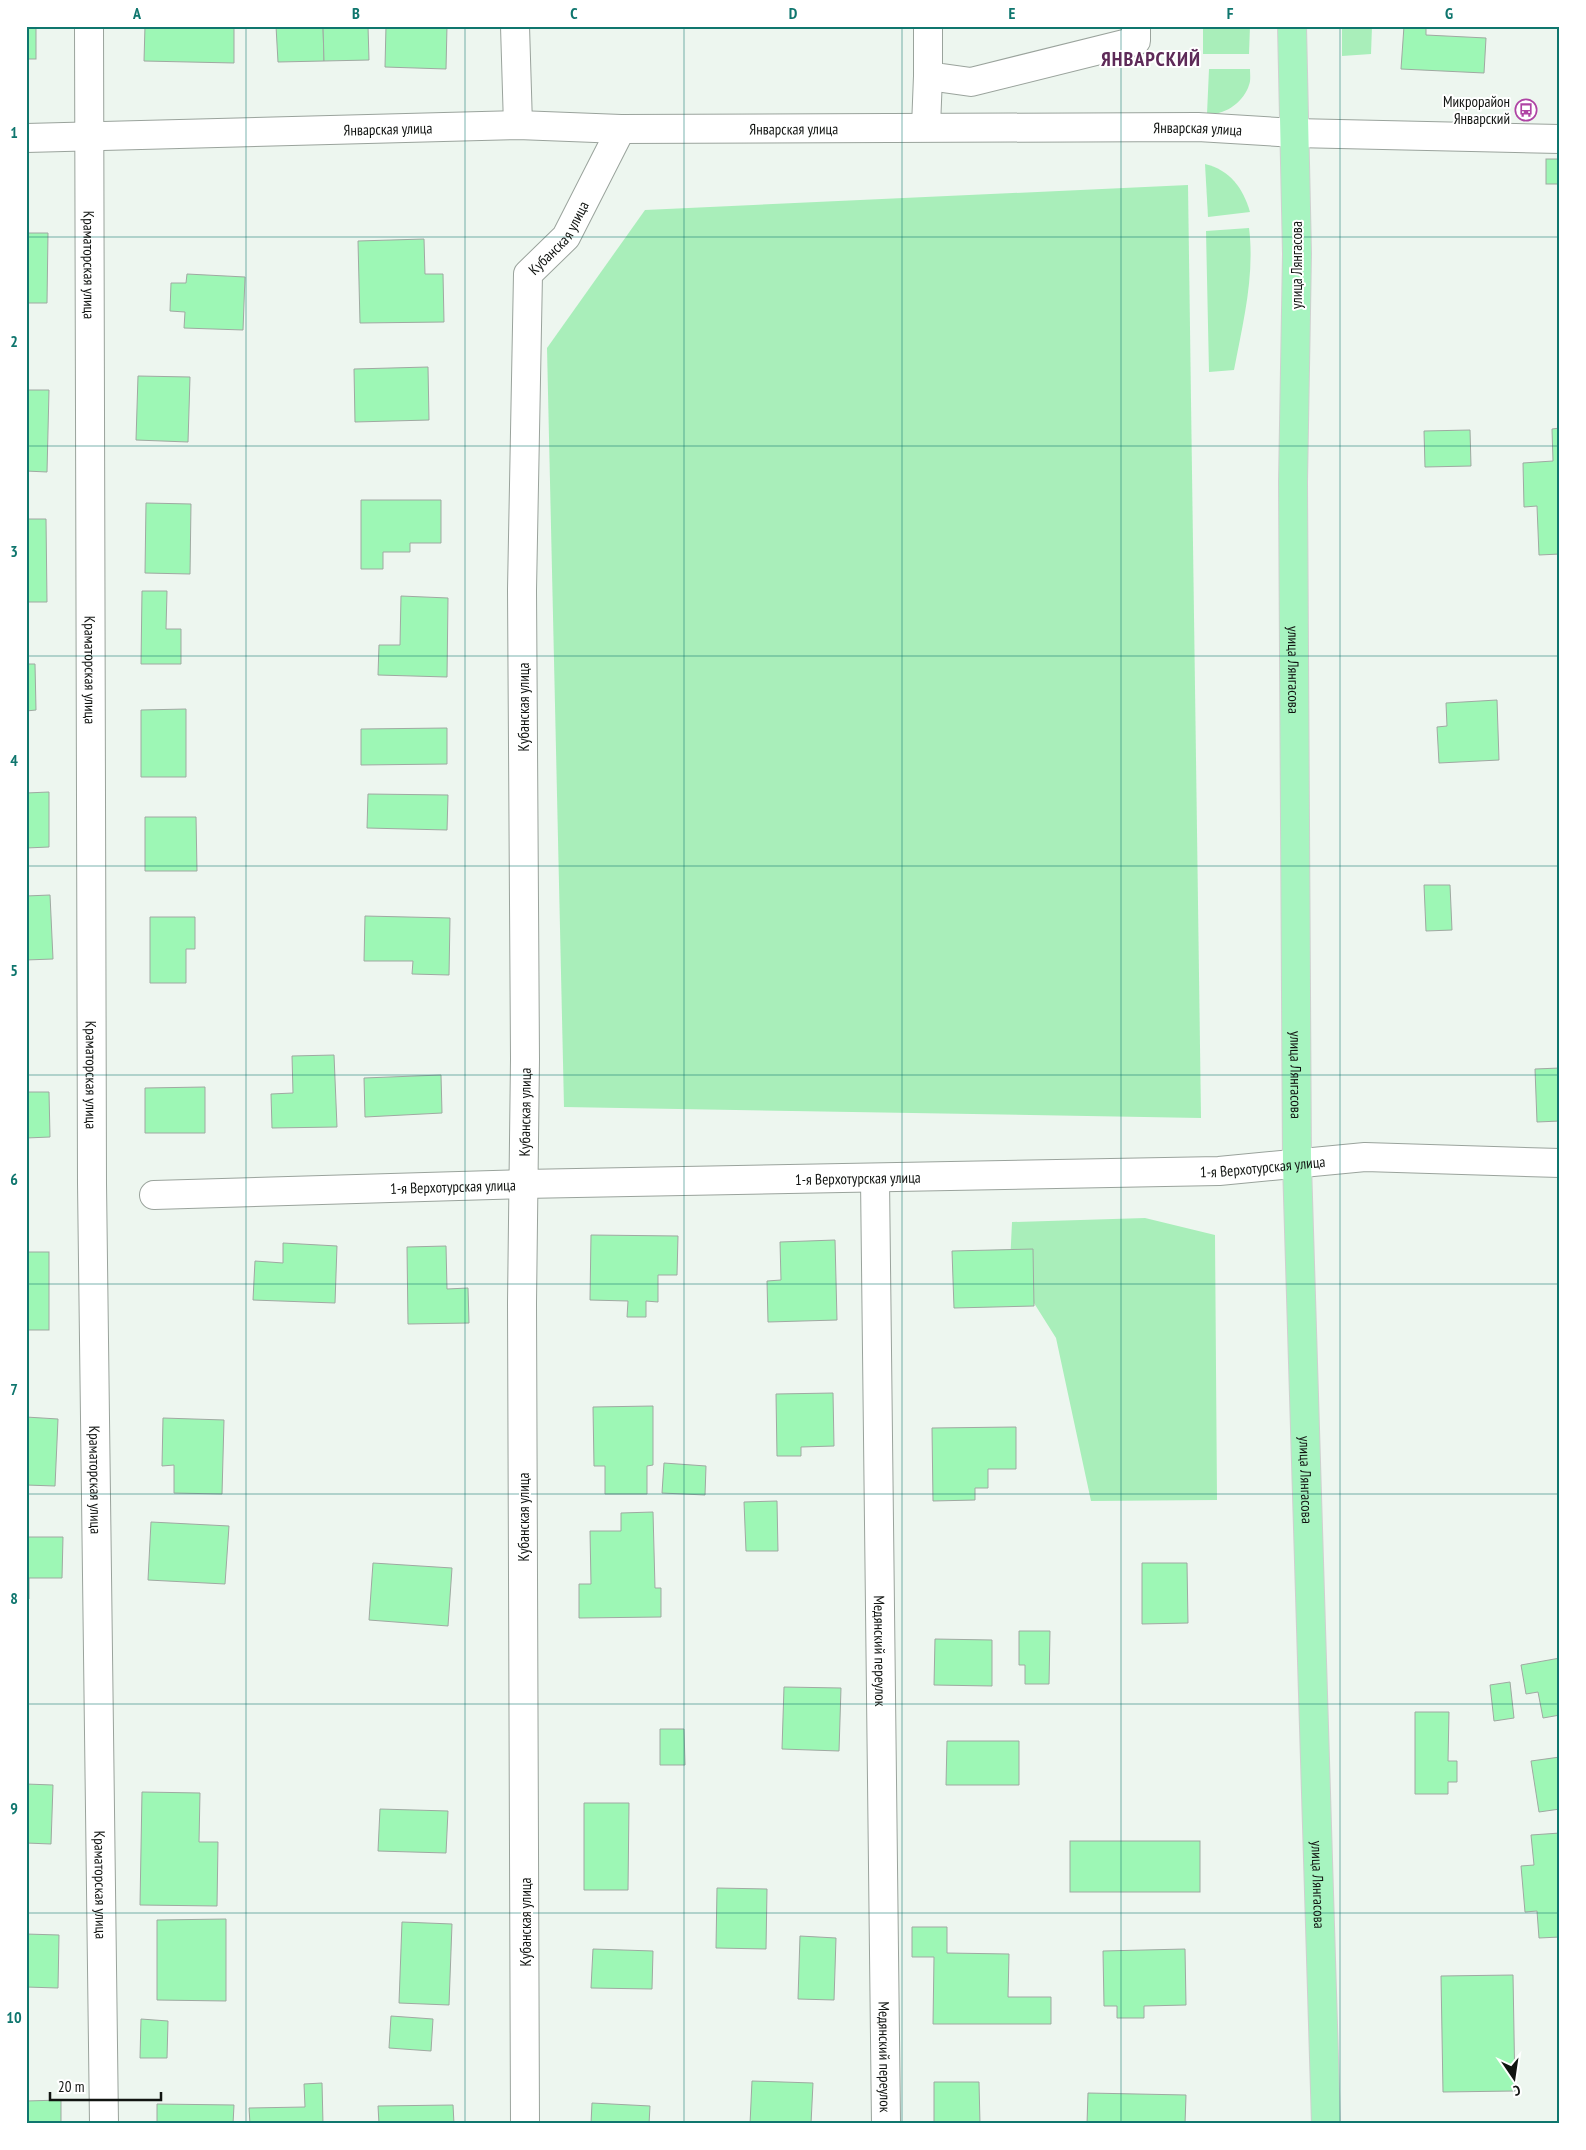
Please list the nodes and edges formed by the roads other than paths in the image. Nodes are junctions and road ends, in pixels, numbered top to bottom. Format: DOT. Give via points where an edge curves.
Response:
graph roads {
  1 [pos="89,26"];
  2 [pos="515,26"];
  3 [pos="928,26"];
  4 [pos="1136,26"];
  5 [pos="1292,26"];
  6 [pos="928,76"];
  7 [pos="518,125"];
  8 [pos="926,127"];
  9 [pos="621,129"];
  10 [pos="1295,133"];
  11 [pos="90,136"];
  12 [pos="26,138"];
  13 [pos="1560,139"];
  14 [pos="1560,1163"];
  15 [pos="1297,1164"];
  16 [pos="875,1178"];
  17 [pos="523,1184"];
  18 [pos="154,1194"];
  19 [pos="104,2124"];
  20 [pos="525,2124"];
  21 [pos="886,2124"];
  22 [pos="1326,2124"];
  1 -- 11 [label="street, Краматорская улица"];
  2 -- 7 [label="street"];
  3 -- 6 [label="street"];
  4 -- 6 [label="street" via="1136,41 971,82"];
  5 -- 10 [label="main road, улица Лянгасова"];
  6 -- 8 [label="street"];
  7 -- 9 [label="street, Январская улица"];
  7 -- 11 [label="street, Январская улица"];
  8 -- 9 [label="street, Январская улица"];
  8 -- 10 [label="street, Январская улица" via="1198,127"];
  9 -- 17 [label="street, Кубанская улица" via="566,237 528,274 522,590"];
  10 -- 13 [label="street, Январская улица"];
  10 -- 15 [label="main road, улица Лянгасова" via="1297,254 1293,482"];
  11 -- 12 [label="street, Январская улица"];
  11 -- 19 [label="street, Краматорская улица" via="92,1183"];
  14 -- 15 [label="street, 1-я Верхотурская улица" via="1365,1157"];
  15 -- 16 [label="street, 1-я Верхотурская улица" via="1219,1172"];
  15 -- 22 [label="main road, улица Лянгасова"];
  16 -- 17 [label="street, 1-я Верхотурская улица"];
  16 -- 21 [label="street, Медянский переулок"];
  17 -- 18 [label="street, 1-я Верхотурская улица"];
  17 -- 20 [label="street, Кубанская улица"];
}
